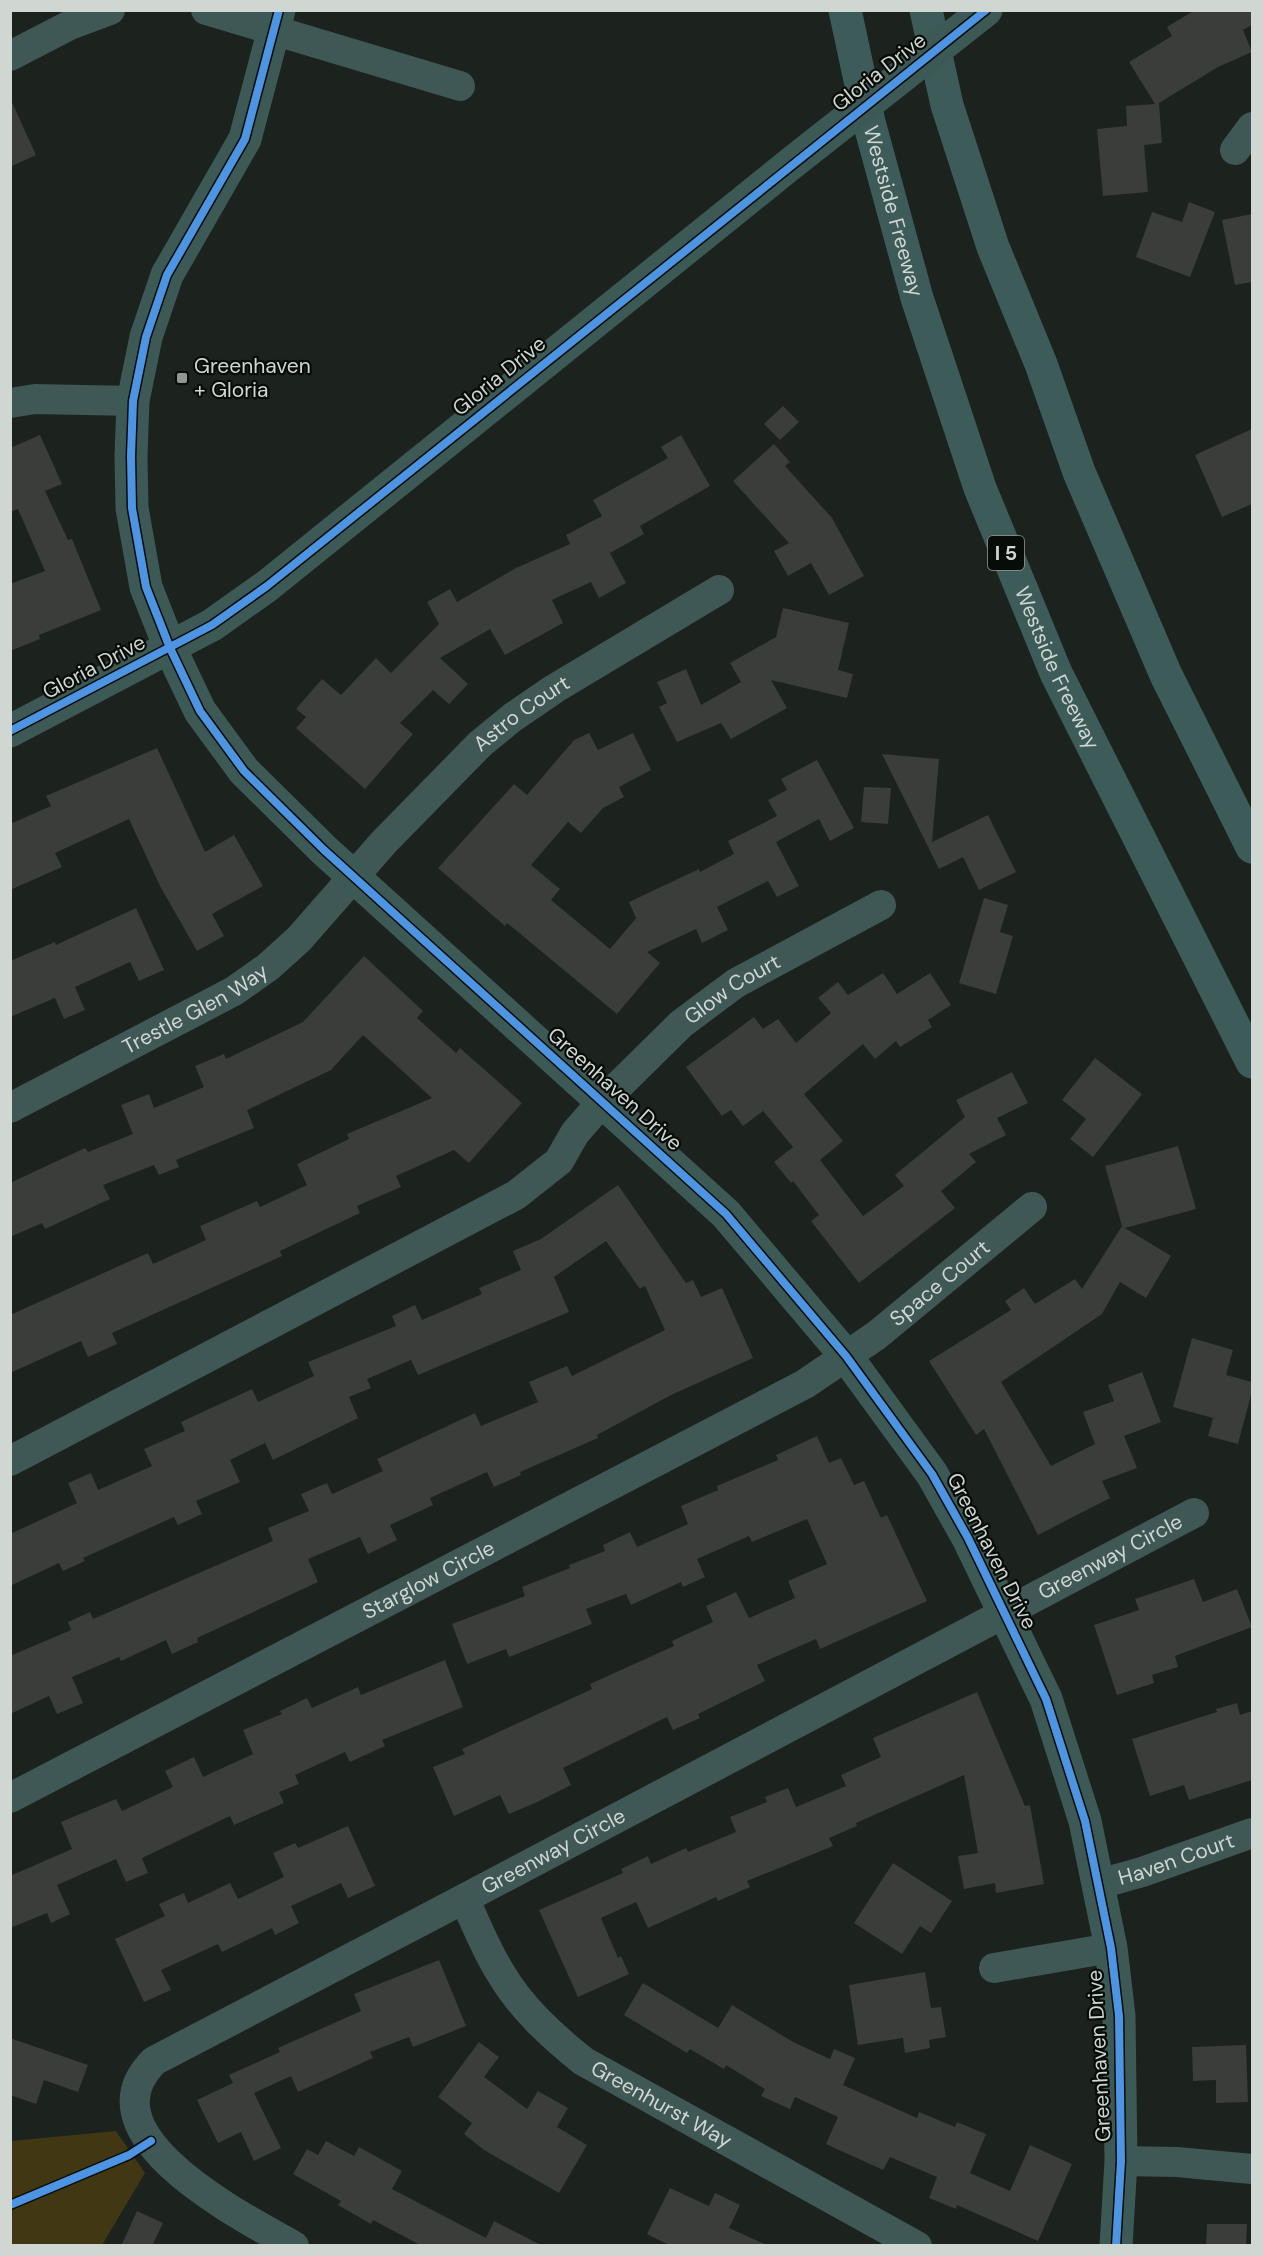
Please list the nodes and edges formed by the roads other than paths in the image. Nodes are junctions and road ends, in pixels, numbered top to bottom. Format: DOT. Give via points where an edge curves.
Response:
graph roads {
  1 [pos="110,10"];
  2 [pos="206,10"];
  3 [pos="845,10"];
  4 [pos="926,10"];
  5 [pos="986,10"];
  6 [pos="278,20"];
  7 [pos="10,56"];
  8 [pos="460,86"];
  9 [pos="133,401"];
  10 [pos="10,403"];
  11 [pos="719,590"];
  12 [pos="170,648"];
  13 [pos="10,731"];
  14 [pos="1252,847"];
  15 [pos="354,876"];
  16 [pos="881,905"];
  17 [pos="1252,1062"];
  18 [pos="603,1101"];
  19 [pos="10,1108"];
  20 [pos="1032,1207"];
  21 [pos="846,1356"];
  22 [pos="10,1461"];
  23 [pos="1194,1513"];
  24 [pos="1004,1611"];
  25 [pos="10,1798"];
  26 [pos="1252,1833"];
  27 [pos="1099,1884"];
  28 [pos="465,1900"];
  29 [pos="1111,1948"];
  30 [pos="994,1968"];
  31 [pos="1121,2161"];
  32 [pos="1252,2169"];
  33 [pos="294,2246"];
  34 [pos="917,2246"];
  35 [pos="1116,2246"];
  1 -- 7 [label="street" via="69,25"];
  2 -- 6 [label="street"];
  3 -- 17 [label="highway, Westside Freeway / I 5" via="869,122 916,298 980,488 1056,673"];
  4 -- 14 [label="highway" via="947,105 993,247 1041,364 1079,472 1166,675"];
  5 -- 12 [label="street, Gloria Drive, bridge" via="267,586 212,625"];
  6 -- 8 [label="street"];
  6 -- 9 [label="street, Greenhaven Drive" via="246,139 167,275 146,337"];
  9 -- 10 [label="street" via="35,399"];
  9 -- 12 [label="street, Greenhaven Drive" via="132,508 146,587"];
  11 -- 15 [label="street, Astro Court" via="513,717 480,744"];
  12 -- 13 [label="street, Gloria Drive"];
  12 -- 15 [label="street, Greenhaven Drive" via="200,711 244,771"];
  15 -- 18 [label="street, Greenhaven Drive"];
  15 -- 19 [label="street, Trestle Glen Way" via="300,939 234,991"];
  16 -- 18 [label="street, Glow Court" via="736,983 681,1024"];
  18 -- 21 [label="street, Greenhaven Drive" via="726,1214"];
  18 -- 22 [label="street" via="575,1133 559,1161 516,1195"];
  20 -- 21 [label="street, Space Court"];
  21 -- 24 [label="street, Greenhaven Drive" via="932,1474"];
  21 -- 25 [label="street, Starglow Circle" via="805,1384"];
  23 -- 24 [label="street, Greenway Circle"];
  24 -- 27 [label="street, Greenhaven Drive" via="1046,1699 1085,1821"];
  24 -- 28 [label="street, Greenway Circle"];
  26 -- 27 [label="street, Haven Court"];
  27 -- 29 [label="street, Greenhaven Drive"];
  28 -- 33 [label="street, Greenway Circle" via="154,2061 142,2073 134,2102 137,2118 156,2149 206,2196"];
  28 -- 34 [label="street, Greenhurst Way" via="499,1971 520,2001 582,2061"];
  29 -- 30 [label="street, Greenhaven Drive"];
  29 -- 31 [label="street, Greenhaven Drive" via="1119,2016"];
  31 -- 32 [label="street"];
  31 -- 35 [label="street, Greenhaven Drive"];
}
